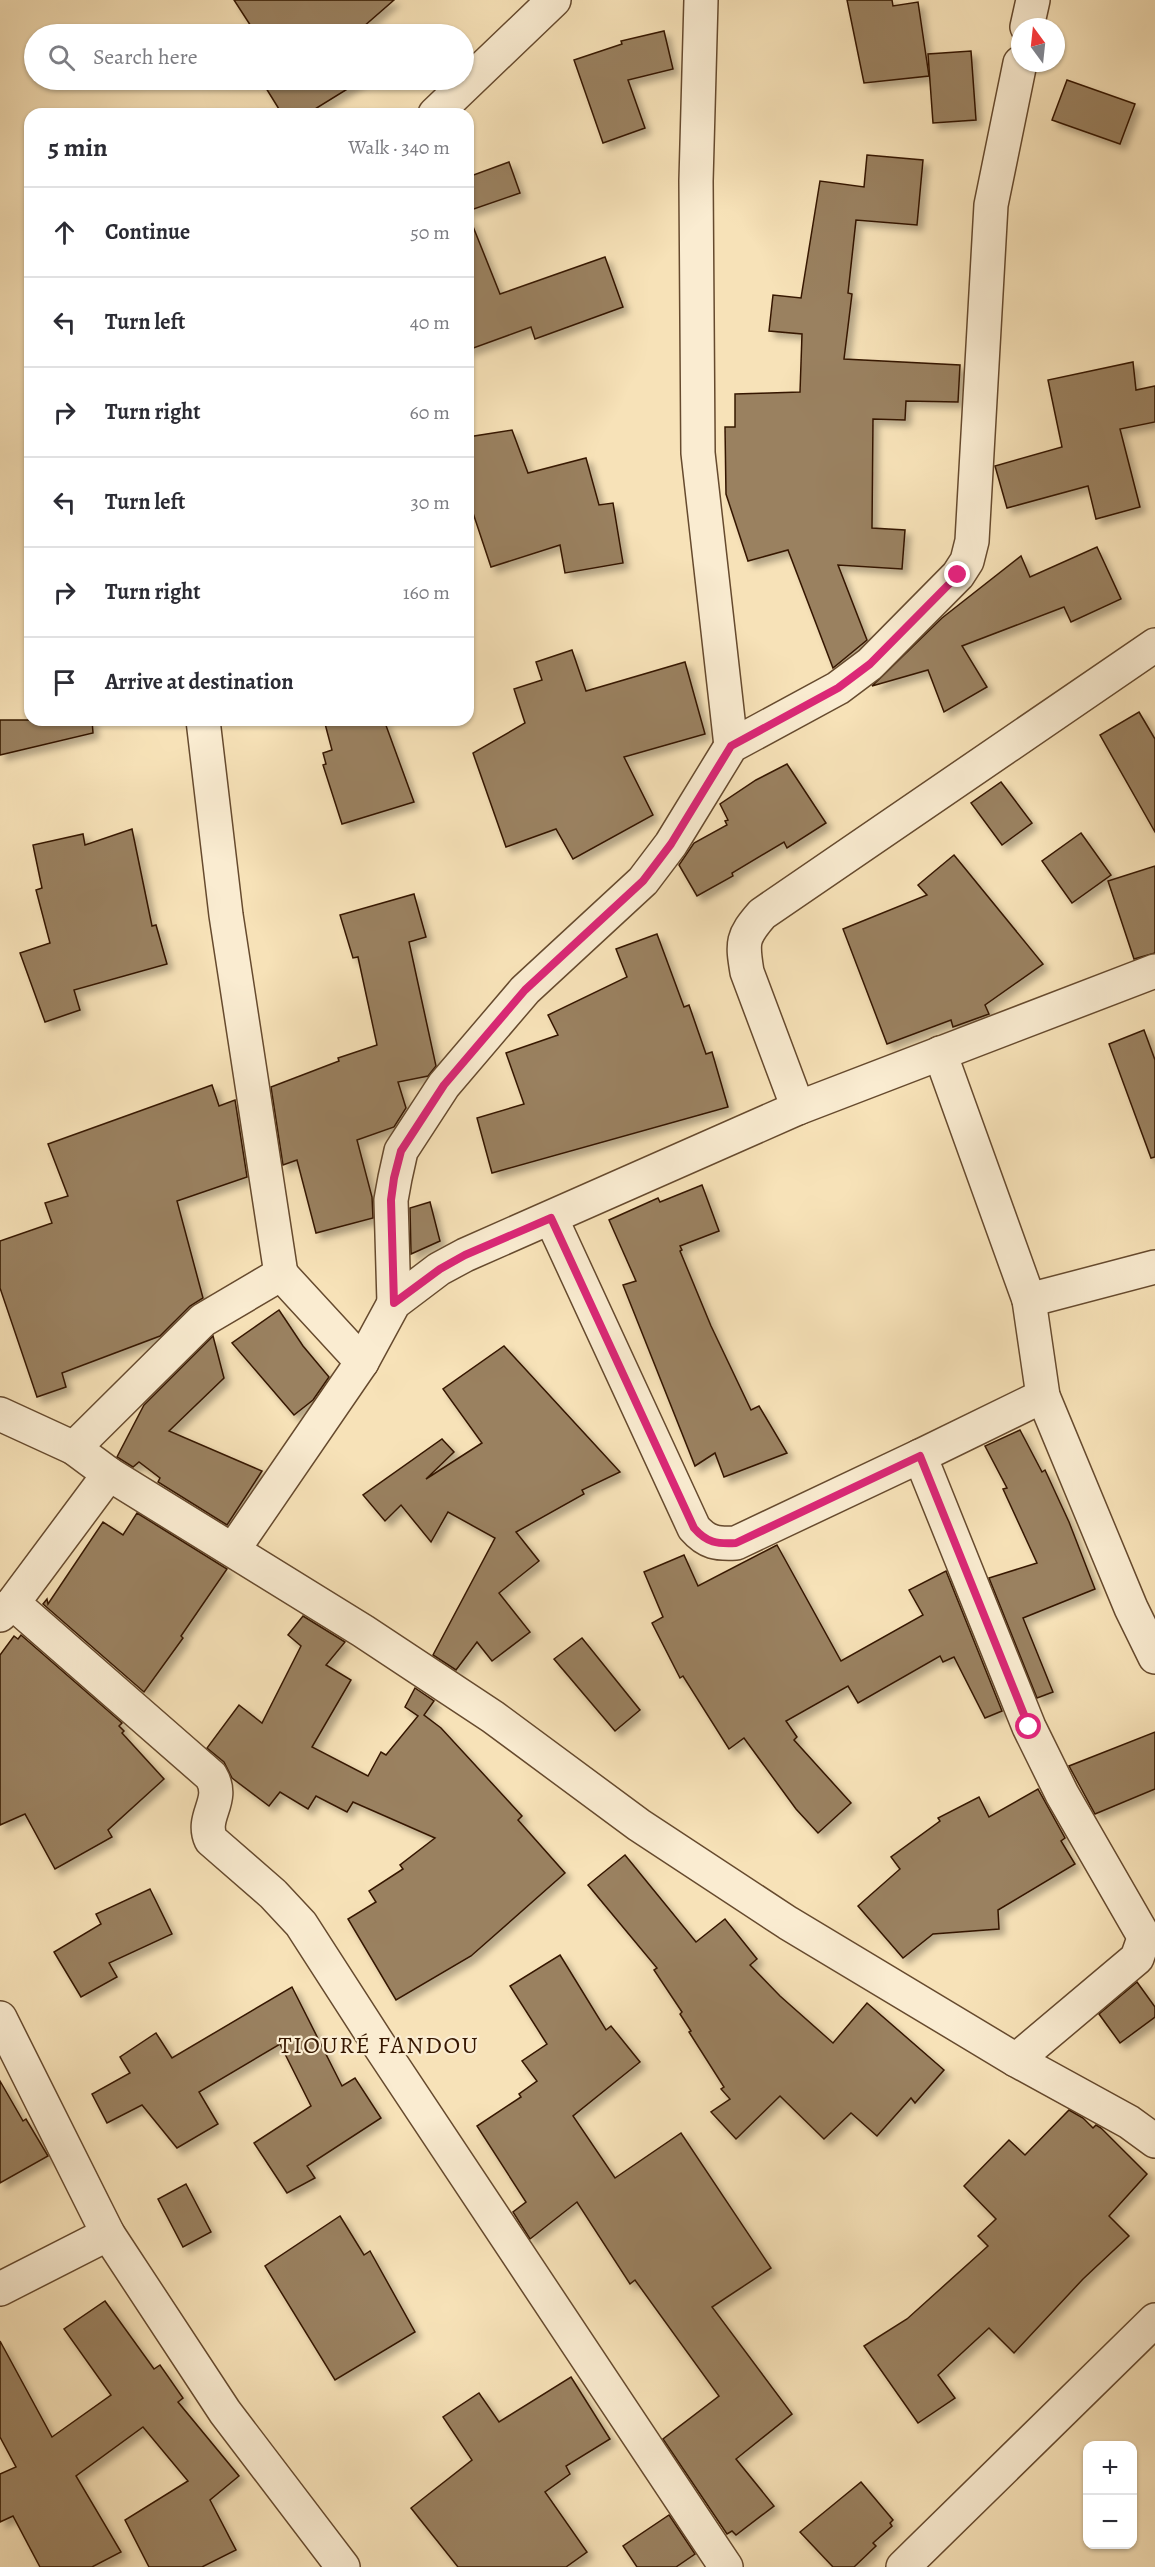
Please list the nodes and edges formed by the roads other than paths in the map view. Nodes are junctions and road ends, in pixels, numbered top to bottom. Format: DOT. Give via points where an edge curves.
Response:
graph roads {
  1 [pos="554,0"];
  2 [pos="700,0"];
  3 [pos="1033,0"];
  4 [pos="1029,18"];
  5 [pos="1018,72"];
  6 [pos="474,77"];
  7 [pos="460,90"];
  8 [pos="441,108"];
  9 [pos="1155,645"];
  10 [pos="203,726"];
  11 [pos="731,746"];
  12 [pos="1155,971"];
  13 [pos="940,1053"];
  14 [pos="798,1108"];
  15 [pos="551,1218"];
  16 [pos="1155,1267"];
  17 [pos="281,1274"];
  18 [pos="1029,1300"];
  19 [pos="394,1303"];
  20 [pos="362,1362"];
  21 [pos="1043,1396"];
  22 [pos="0,1414"];
  23 [pos="74,1448"];
  24 [pos="920,1456"];
  25 [pos="109,1474"];
  26 [pos="233,1550"];
  27 [pos="7,1609"];
  28 [pos="1155,1657"];
  29 [pos="0,2018"];
  30 [pos="1016,2060"];
  31 [pos="1155,2141"];
  32 [pos="108,2234"];
  33 [pos="0,2289"];
  34 [pos="1155,2320"];
  35 [pos="343,2567"];
  36 [pos="726,2567"];
  37 [pos="903,2567"];
  1 -- 6 [label="street"];
  2 -- 11 [label="street" via="696,181 698,453"];
  3 -- 4 [label="street"];
  5 -- 11 [label="street" via="991,205 972,541 967,561 958,575 870,664 838,688"];
  7 -- 8 [label="street"];
  9 -- 14 [label="street" via="762,914 746,932 747,972"];
  10 -- 17 [label="street" via="226,915"];
  11 -- 19 [label="street" via="671,844 643,881 525,990 444,1085 401,1151 391,1200"];
  12 -- 13 [label="street"];
  13 -- 14 [label="street"];
  13 -- 18 [label="street"];
  14 -- 15 [label="street"];
  15 -- 19 [label="street" via="465,1255"];
  15 -- 24 [label="street" via="694,1528 703,1539 716,1544 736,1543"];
  16 -- 18 [label="street"];
  17 -- 20 [label="street"];
  17 -- 23 [label="street" via="203,1320"];
  18 -- 21 [label="street"];
  19 -- 20 [label="street"];
  20 -- 26 [label="street"];
  21 -- 24 [label="street"];
  21 -- 28 [label="street"];
  22 -- 23 [label="street"];
  23 -- 25 [label="street"];
  24 -- 30 [label="street" via="1029,1727 1062,1794 1142,1933 1137,1958"];
  25 -- 26 [label="street"];
  25 -- 27 [label="street"];
  26 -- 30 [label="street" via="493,1717 639,1825 788,1923"];
  27 -- 36 [label="street" via="212,1776 218,1787 208,1824 211,1840 301,1924"];
  29 -- 32 [label="street"];
  30 -- 31 [label="street" via="1129,2122"];
  32 -- 33 [label="street"];
  32 -- 35 [label="street" via="225,2412"];
  34 -- 37 [label="street"];
}
